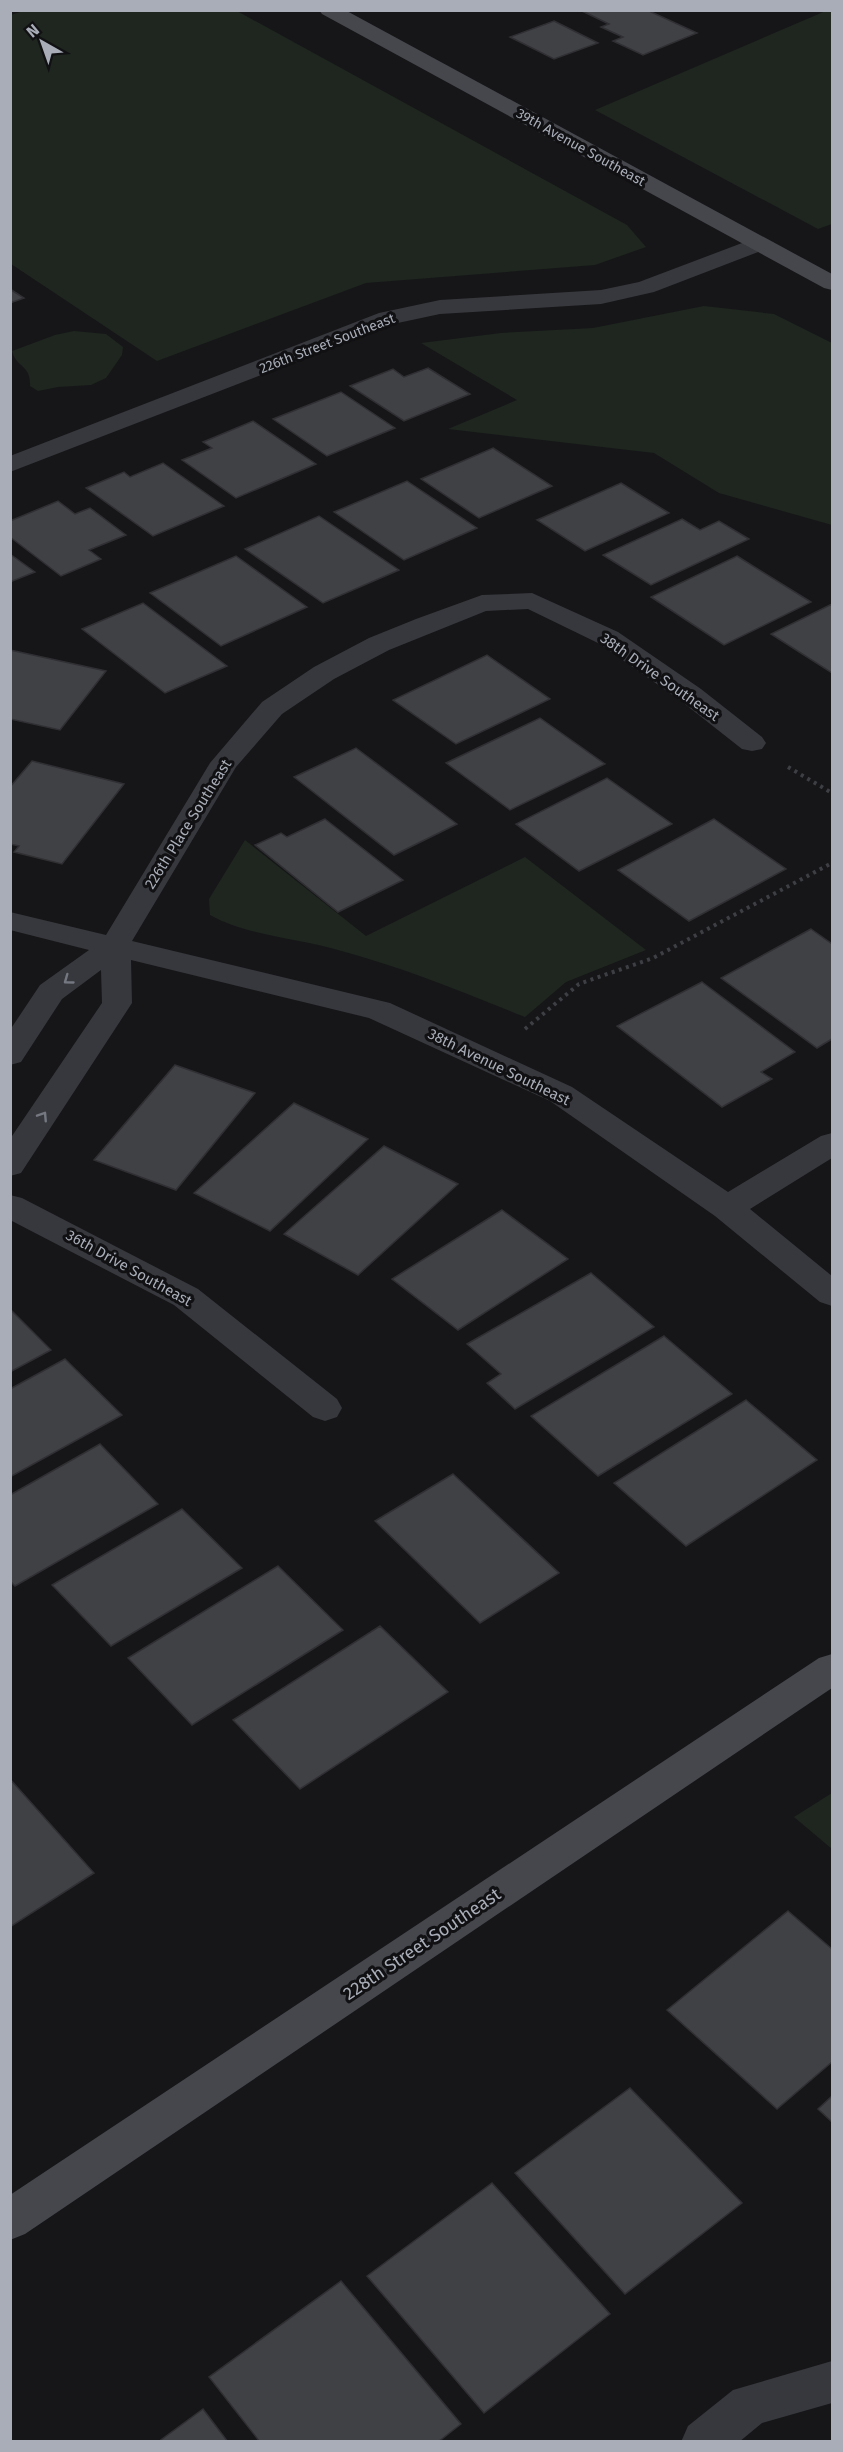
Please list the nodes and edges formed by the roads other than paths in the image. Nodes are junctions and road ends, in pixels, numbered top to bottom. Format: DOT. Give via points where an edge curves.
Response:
graph roads {
  1 [pos="329,10"];
  2 [pos="758,244"];
  3 [pos="832,283"];
  4 [pos="10,465"];
  5 [pos="532,601"];
  6 [pos="752,743"];
  7 [pos="10,921"];
  8 [pos="115,945"];
  9 [pos="10,1055"];
  10 [pos="832,1144"];
  11 [pos="10,1165"];
  12 [pos="10,1206"];
  13 [pos="727,1208"];
  14 [pos="832,1294"];
  15 [pos="325,1408"];
  16 [pos="832,1669"];
  17 [pos="10,2220"];
  18 [pos="832,2382"];
  19 [pos="704,2442"];
  1 -- 2 [label="street, 39th Avenue Southeast"];
  2 -- 3 [label="street, 39th Avenue Southeast"];
  2 -- 4 [label="street, 226th Street Southeast" via="646,287 601,297 440,307 387,318"];
  5 -- 6 [label="street, 38th Drive Southeast" via="609,638"];
  5 -- 8 [label="street, 226th Place Southeast" via="482,603 425,624 324,673 272,708 224,763"];
  7 -- 8 [label="street, 38th Avenue Southeast"];
  8 -- 9 [label="street, 226th Place Southeast, one-way" via="51,992"];
  11 -- 8 [label="street, one-way" via="117,1003"];
  8 -- 13 [label="street, 38th Avenue Southeast" via="379,1010 561,1094"];
  10 -- 13 [label="street"];
  12 -- 15 [label="street, 36th Drive Southeast" via="186,1297"];
  13 -- 14 [label="street, 38th Avenue Southeast"];
  16 -- 17 [label="street, 228th Street Southeast"];
  18 -- 19 [label="street" via="749,2405"];
}
